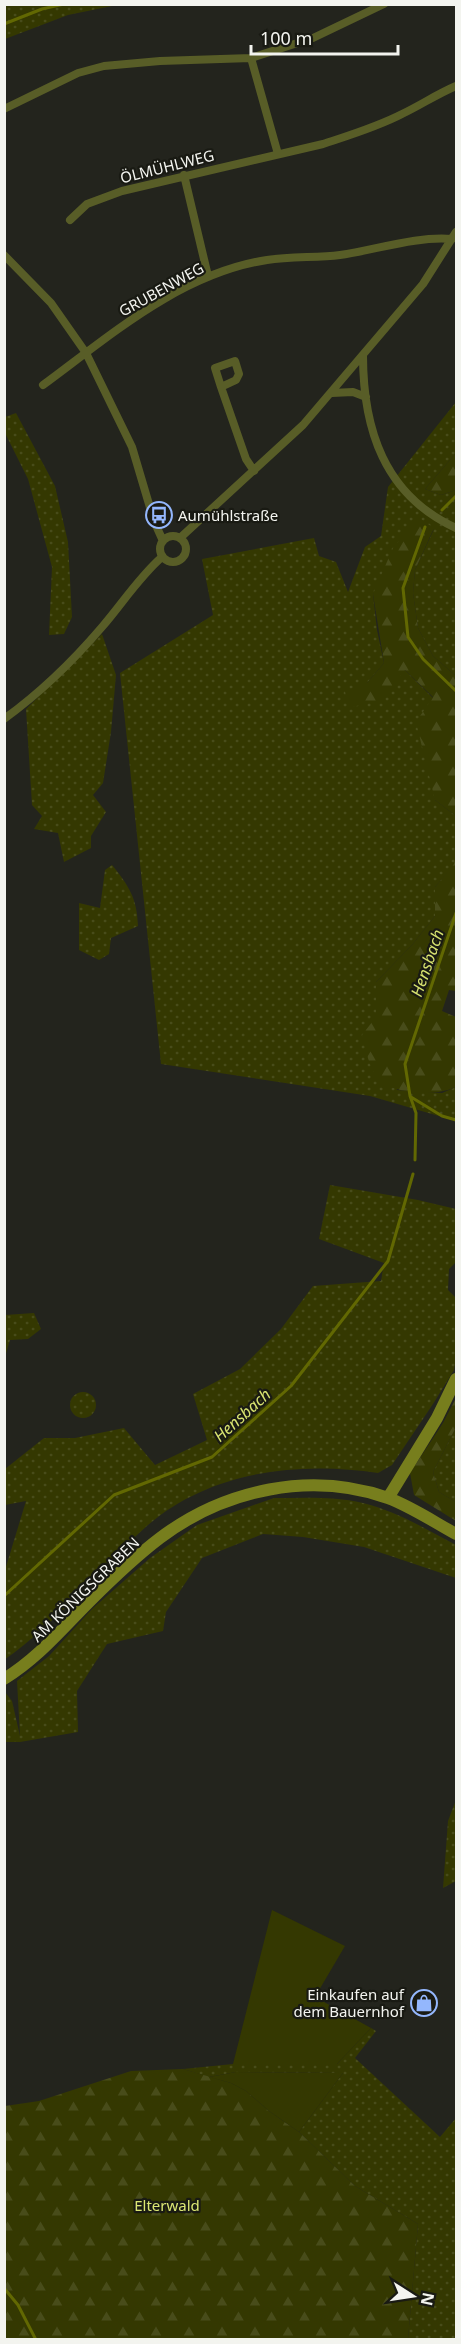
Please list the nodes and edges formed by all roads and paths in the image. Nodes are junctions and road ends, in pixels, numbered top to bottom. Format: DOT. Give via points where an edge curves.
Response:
graph roads {
  1 [pos="384,4"];
  2 [pos="251,58"];
  3 [pos="456,86"];
  4 [pos="4,109"];
  5 [pos="278,154"];
  6 [pos="184,175"];
  7 [pos="70,220"];
  8 [pos="454,236"];
  9 [pos="4,255"];
  10 [pos="208,276"];
  11 [pos="86,353"];
  12 [pos="363,354"];
  13 [pos="43,385"];
  14 [pos="221,387"];
  15 [pos="332,393"];
  16 [pos="366,397"];
  17 [pos="254,471"];
  18 [pos="453,526"];
  19 [pos="180,538"];
  20 [pos="163,541"];
  21 [pos="162,557"];
  22 [pos="4,719"];
  23 [pos="456,1379"];
  24 [pos="388,1498"];
  25 [pos="456,1534"];
  26 [pos="4,1678"];
  1 -- 2 [label="street" via="313,38"];
  2 -- 4 [label="street" via="104,66 78,73"];
  2 -- 5 [label="street"];
  3 -- 5 [label="street, ÖLMÜHLWEG" via="373,127"];
  5 -- 6 [label="street, ÖLMÜHLWEG"];
  6 -- 7 [label="street, ÖLMÜHLWEG" via="122,190 87,204"];
  6 -- 10 [label="street"];
  8 -- 10 [label="street, GRUBENWEG" via="338,255 267,260"];
  8 -- 12 [label="street" via="423,284"];
  9 -- 11 [label="street" via="51,303"];
  10 -- 11 [label="street, GRUBENWEG" via="128,321"];
  11 -- 13 [label="street, GRUBENWEG"];
  11 -- 20 [label="street" via="132,447"];
  12 -- 15 [label="street"];
  12 -- 16 [label="street"];
  14 -- 17 [label="street" via="246,459"];
  15 -- 16 [label="street" via="353,392"];
  15 -- 17 [label="street"];
  16 -- 18 [label="street" via="382,459 402,487 425,509"];
  17 -- 19 [label="street"];
  19 -- 20 [label="street" via="172,536"];
  19 -- 21 [label="street" via="186,545 186,555 175,562"];
  20 -- 21 [label="street"];
  21 -- 22 [label="street" via="68,663"];
  23 -- 24 [label="street"];
  24 -- 25 [label="street, AM KÖNIGSGRABEN"];
  24 -- 26 [label="street, AM KÖNIGSGRABEN" via="345,1487 302,1484 252,1494 207,1510 159,1539 44,1649"];
}
